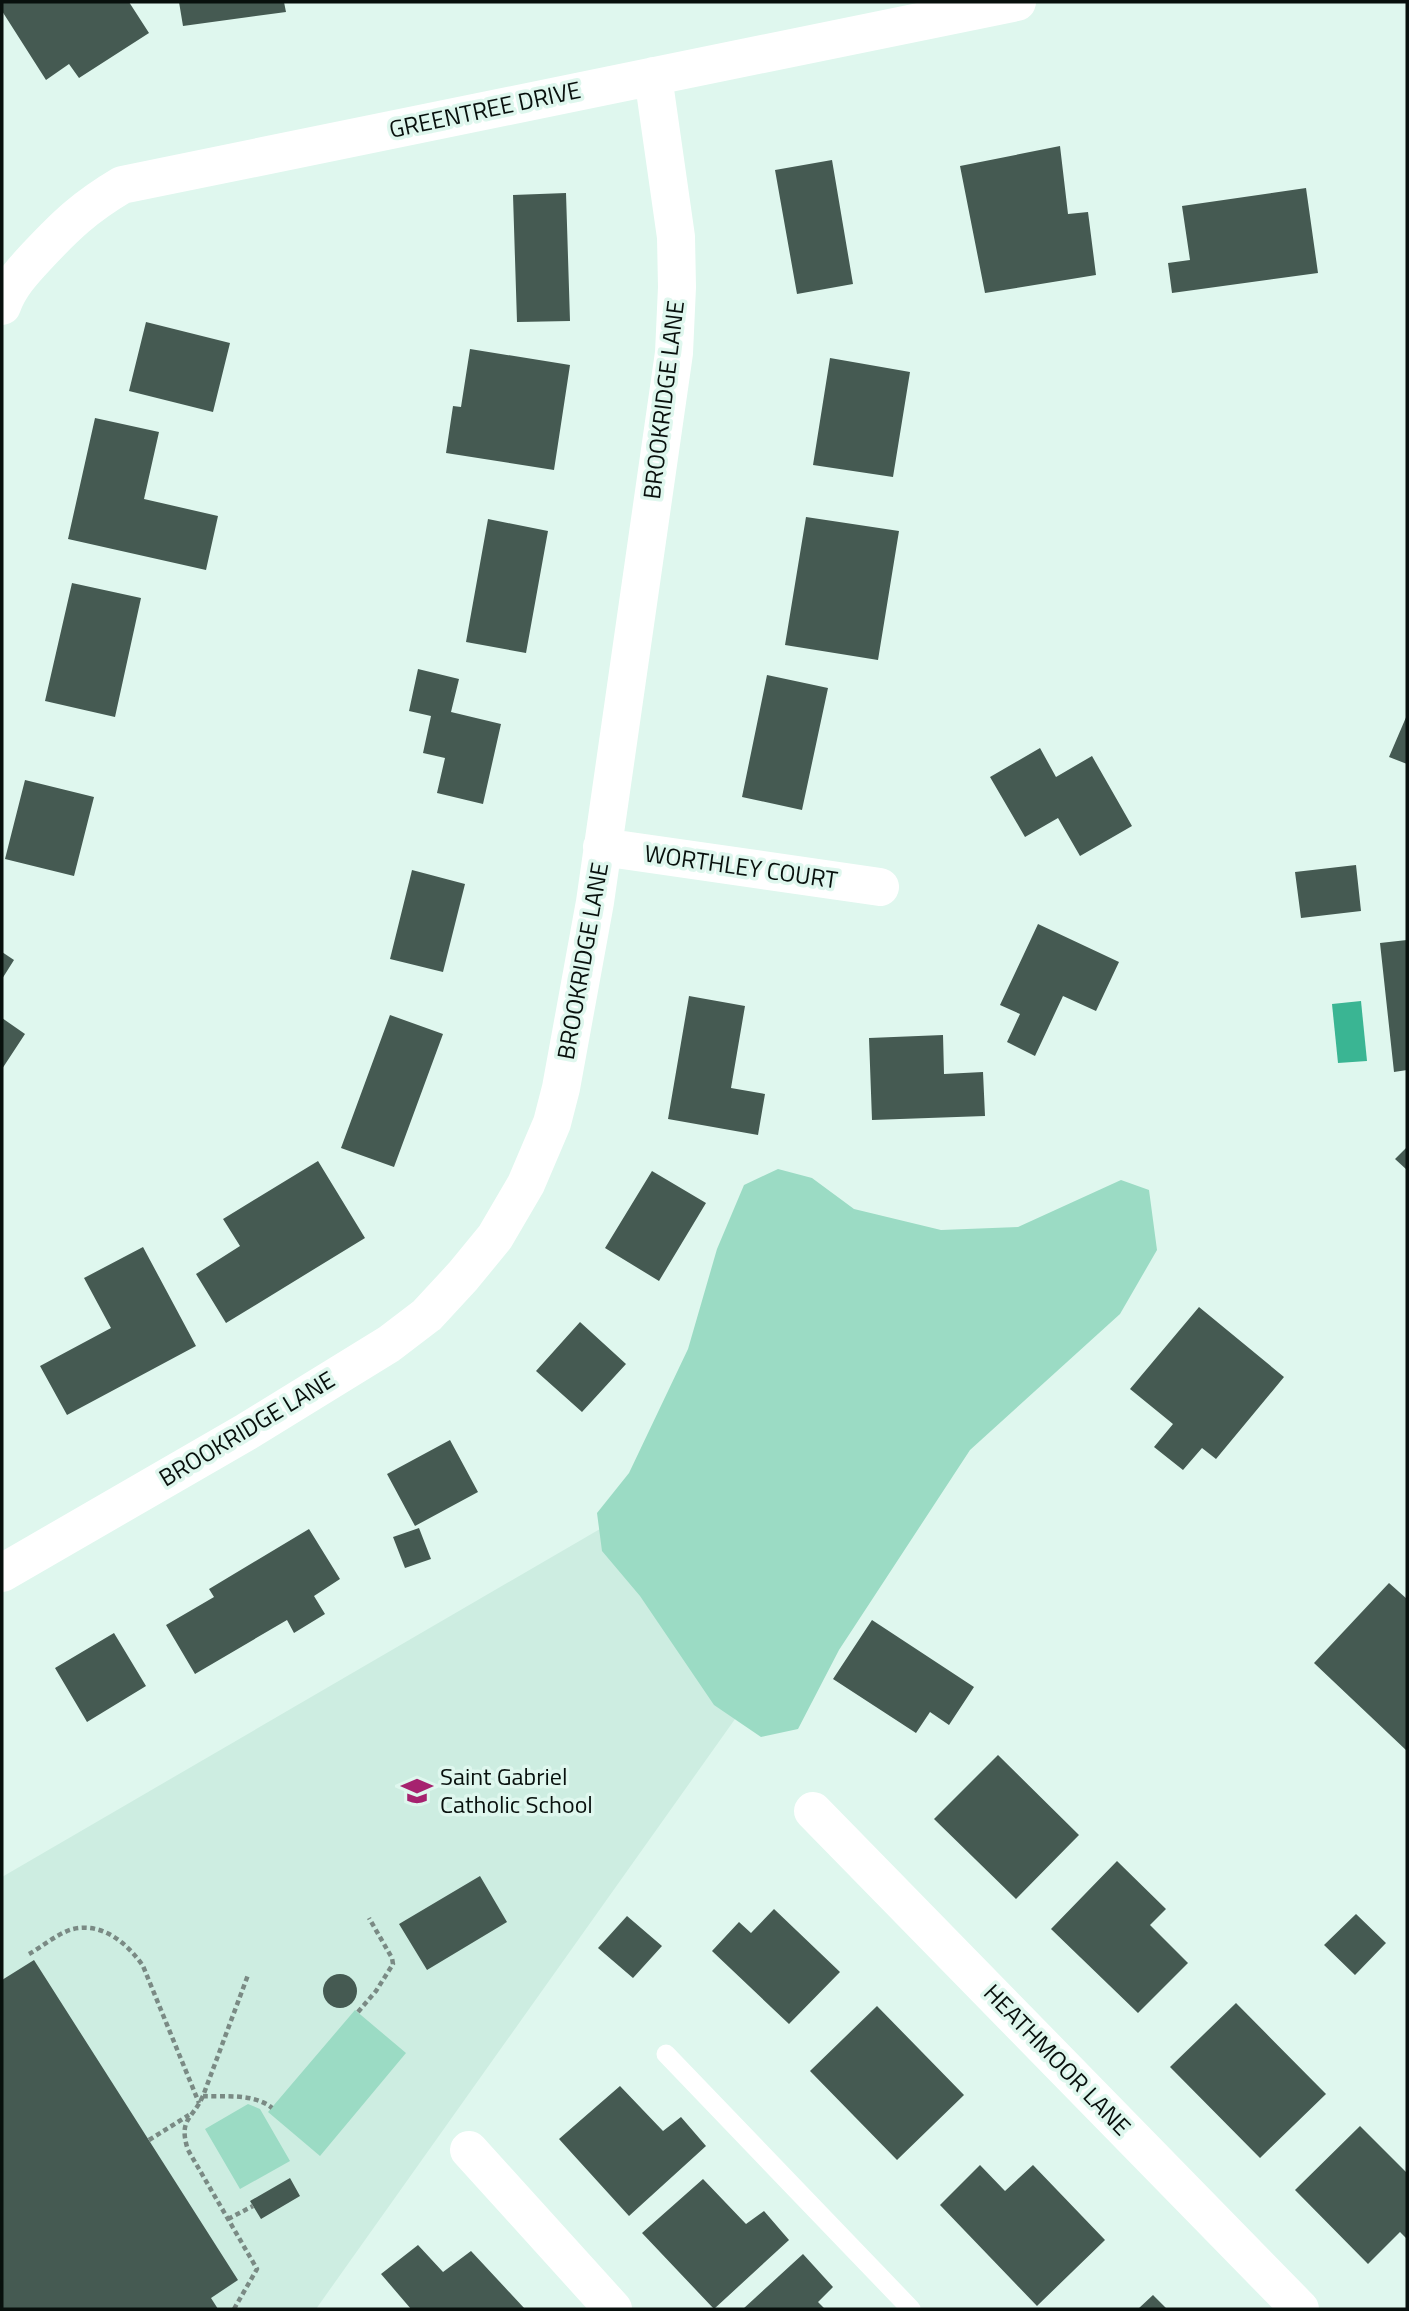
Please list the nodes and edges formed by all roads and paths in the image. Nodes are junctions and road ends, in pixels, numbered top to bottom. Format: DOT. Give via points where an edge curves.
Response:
graph roads {
  1 [pos="1017,2"];
  2 [pos="653,76"];
  3 [pos="2,306"];
  4 [pos="602,847"];
  5 [pos="880,887"];
  6 [pos="2,1573"];
  7 [pos="813,1811"];
  8 [pos="369,1919"];
  9 [pos="29,1954"];
  10 [pos="248,1975"];
  11 [pos="358,2012"];
  12 [pos="666,2054"];
  13 [pos="203,2096"];
  14 [pos="199,2104"];
  15 [pos="272,2108"];
  16 [pos="189,2114"];
  17 [pos="149,2140"];
  18 [pos="469,2150"];
  19 [pos="253,2206"];
  20 [pos="228,2219"];
  21 [pos="234,2309"];
  22 [pos="613,2309"];
  23 [pos="911,2309"];
  24 [pos="1300,2309"];
  1 -- 2 [label="street, GREENTREE DRIVE"];
  2 -- 3 [label="street, GREENTREE DRIVE" via="122,185 68,222 6,293"];
  2 -- 4 [label="street, BROOKRIDGE LANE" via="676,237 674,340"];
  4 -- 5 [label="street, WORTHLEY COURT"];
  4 -- 6 [label="street, BROOKRIDGE LANE" via="552,1123 526,1184 495,1237 463,1276 427,1314 389,1344"];
  7 -- 24 [label="street, HEATHMOOR LANE"];
  8 -- 11 [label="path" via="393,1964"];
  9 -- 14 [label="path" via="72,1929 89,1928 121,1940 143,1966"];
  10 -- 13 [label="path"];
  12 -- 23 [label="lane"];
  13 -- 14 [label="path"];
  13 -- 15 [label="path" via="253,2098"];
  14 -- 16 [label="path"];
  16 -- 17 [label="path"];
  16 -- 20 [label="path" via="184,2127 188,2150"];
  18 -- 22 [label="street"];
  19 -- 20 [label="path"];
  20 -- 21 [label="path" via="257,2269"];
}
